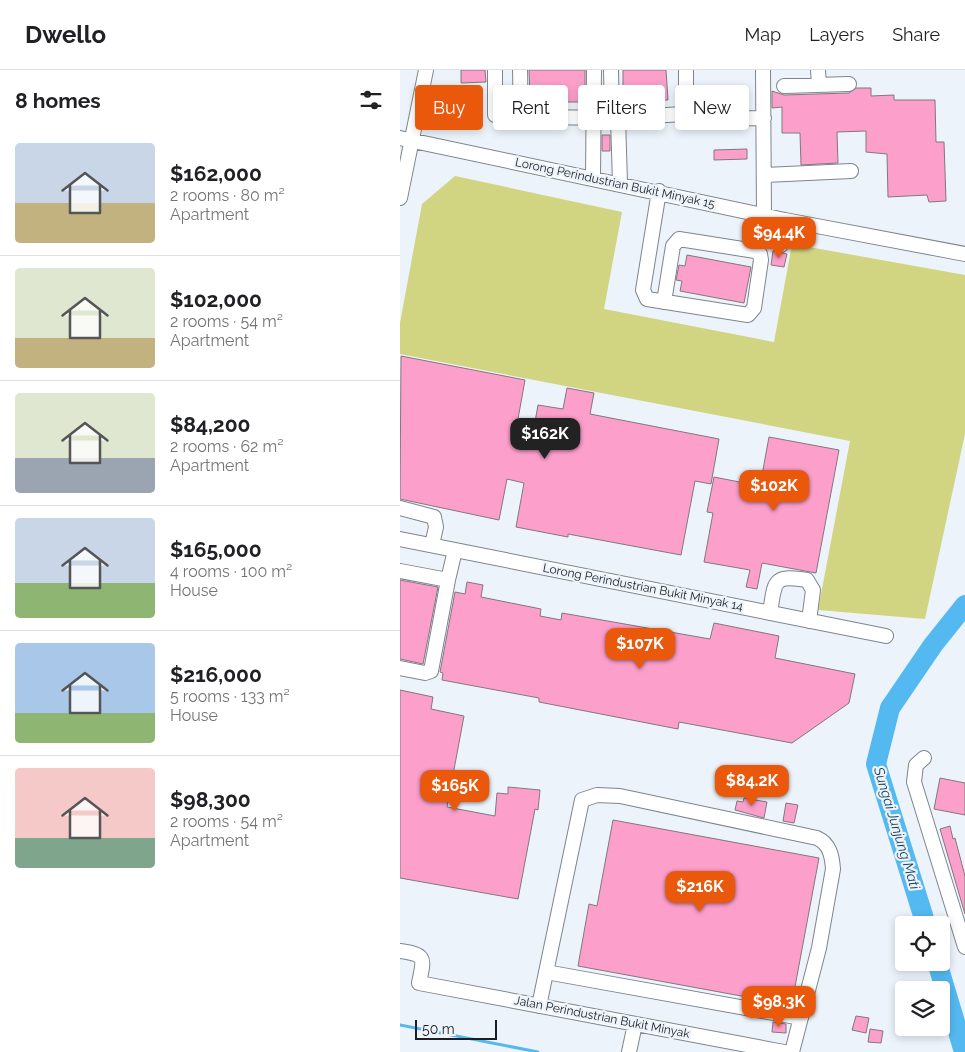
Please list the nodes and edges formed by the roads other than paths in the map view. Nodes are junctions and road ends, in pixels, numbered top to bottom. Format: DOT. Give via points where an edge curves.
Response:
graph roads {
  1 [pos="426,70"];
  2 [pos="495,70"];
  3 [pos="520,70"];
  4 [pos="594,70"];
  5 [pos="611,70"];
  6 [pos="686,70"];
  7 [pos="763,70"];
  8 [pos="818,70"];
  9 [pos="849,84"];
  10 [pos="495,85"];
  11 [pos="593,85"];
  12 [pos="612,85"];
  13 [pos="819,85"];
  14 [pos="784,86"];
  15 [pos="665,115"];
  16 [pos="749,118"];
  17 [pos="764,118"];
  18 [pos="578,119"];
  19 [pos="592,130"];
  20 [pos="616,130"];
  21 [pos="406,140"];
  22 [pos="851,172"];
  23 [pos="765,175"];
  24 [pos="593,178"];
  25 [pos="620,183"];
  26 [pos="659,191"];
  27 [pos="400,198"];
  28 [pos="764,215"];
  29 [pos="785,220"];
  30 [pos="781,245"];
  31 [pos="965,254"];
  32 [pos="664,302"];
  33 [pos="400,508"];
  34 [pos="400,539"];
  35 [pos="432,545"];
  36 [pos="455,550"];
  37 [pos="400,571"];
  38 [pos="448,580"];
  39 [pos="770,613"];
  40 [pos="809,621"];
  41 [pos="886,636"];
  42 [pos="400,668"];
  43 [pos="924,758"];
  44 [pos="965,947"];
  45 [pos="400,951"];
  46 [pos="546,972"];
  47 [pos="539,1006"];
  48 [pos="801,1018"];
  49 [pos="635,1024"];
  50 [pos="629,1052"];
  51 [pos="784,1052"];
  52 [pos="792,1052"];
  1 -- 21 [label="street"];
  2 -- 10 [label="street"];
  3 -- 18 [label="street" via="521,101 528,114"];
  4 -- 11 [label="street"];
  5 -- 12 [label="street"];
  6 -- 15 [label="street" via="686,109 683,114"];
  7 -- 17 [label="street"];
  8 -- 13 [label="street"];
  9 -- 13 [label="street"];
  13 -- 14 [label="street"];
  16 -- 17 [label="street"];
  17 -- 23 [label="street"];
  19 -- 24 [label="street"];
  20 -- 25 [label="street"];
  21 -- 24 [label="street, Lorong Perindustrian Bukit Minyak 15"];
  21 -- 27 [label="street"];
  22 -- 23 [label="street"];
  23 -- 28 [label="street"];
  24 -- 25 [label="street, Lorong Perindustrian Bukit Minyak 15"];
  25 -- 26 [label="street, Lorong Perindustrian Bukit Minyak 15"];
  26 -- 28 [label="street, Lorong Perindustrian Bukit Minyak 15"];
  26 -- 32 [label="street" via="643,290 647,299"];
  28 -- 29 [label="street, Lorong Perindustrian Bukit Minyak 15"];
  29 -- 30 [label="street"];
  29 -- 31 [label="street, Lorong Perindustrian Bukit Minyak 15"];
  32 -- 32 [label="street" via="750,314 754,308 762,260 760,254 683,239 676,241"];
  33 -- 35 [label="street" via="434,517 436,527"];
  34 -- 35 [label="street, Lorong Perindustrian Bukit Minyak 14"];
  35 -- 36 [label="street, Lorong Perindustrian Bukit Minyak 14"];
  36 -- 38 [label="street"];
  36 -- 39 [label="street, Lorong Perindustrian Bukit Minyak 14"];
  37 -- 38 [label="street"];
  38 -- 42 [label="street" via="431,671 425,673"];
  39 -- 40 [label="street, Lorong Perindustrian Bukit Minyak 14"];
  39 -- 40 [label="street" via="774,587 781,578 788,576 807,580 813,590"];
  40 -- 41 [label="street, Lorong Perindustrian Bukit Minyak 14"];
  43 -- 44 [label="street" via="916,765 914,782"];
  45 -- 47 [label="street, Jalan Perindustrian Bukit Minyak" via="422,956 419,983"];
  46 -- 47 [label="street"];
  46 -- 48 [label="street"];
  46 -- 48 [label="street" via="582,800 597,795 620,796 824,842 832,858 833,870 819,948"];
  47 -- 49 [label="street, Jalan Perindustrian Bukit Minyak"];
  48 -- 52 [label="street"];
  49 -- 50 [label="street"];
  49 -- 51 [label="street, Jalan Perindustrian Bukit Minyak"];
}
